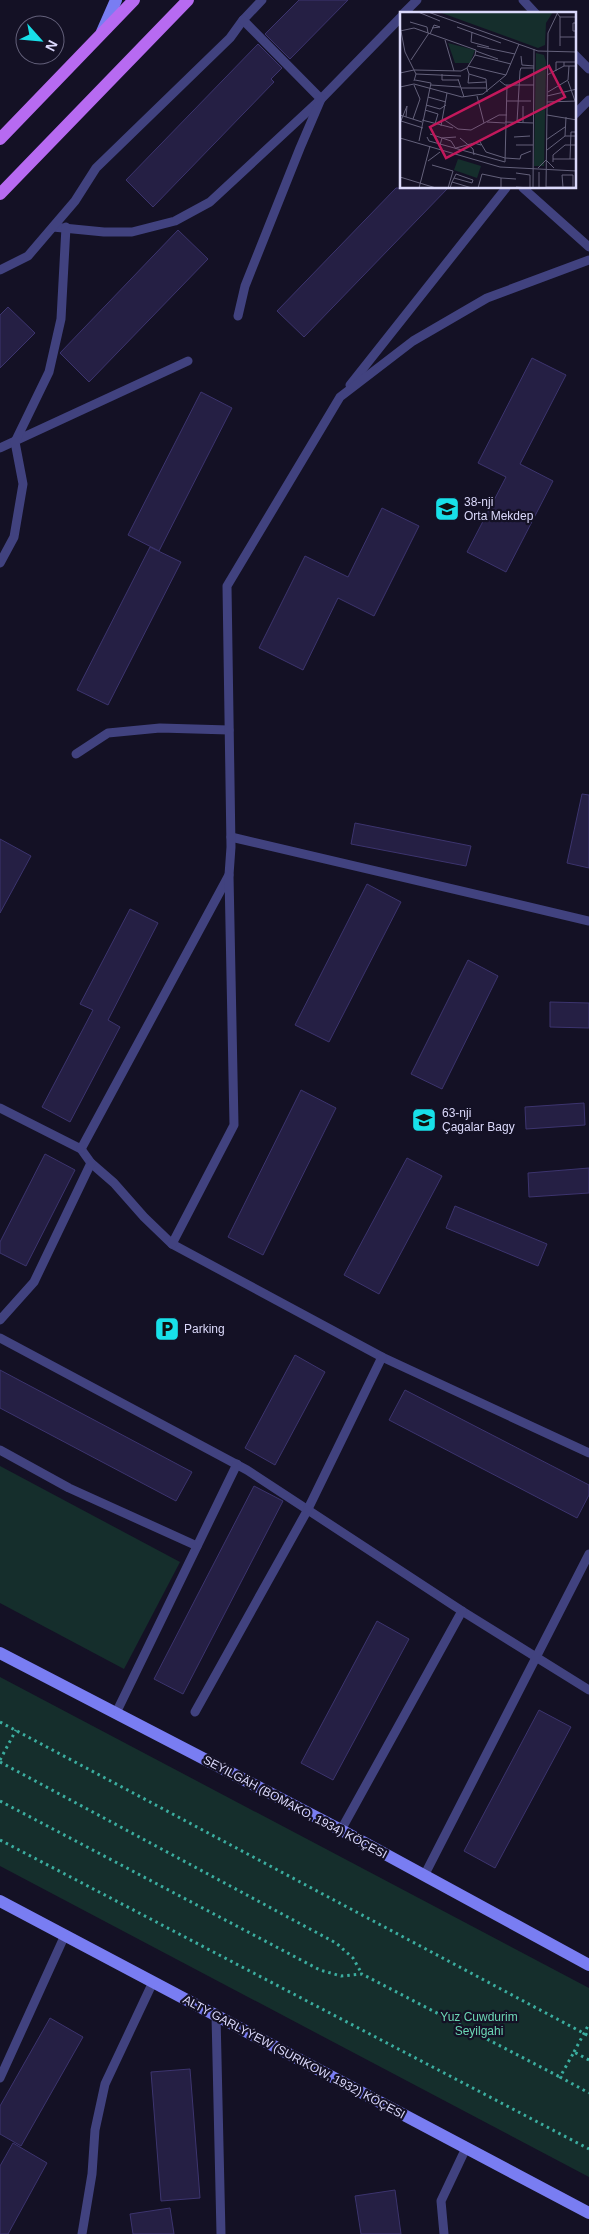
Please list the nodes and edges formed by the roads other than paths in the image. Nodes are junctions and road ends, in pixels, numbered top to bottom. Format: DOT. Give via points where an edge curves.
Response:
graph roads {
  1 [pos="116,0"];
  2 [pos="134,0"];
  3 [pos="188,0"];
  4 [pos="262,0"];
  5 [pos="416,0"];
  6 [pos="523,0"];
  7 [pos="405,12"];
  8 [pos="534,12"];
  9 [pos="400,17"];
  10 [pos="242,20"];
  11 [pos="101,34"];
  12 [pos="576,56"];
  13 [pos="589,70"];
  14 [pos="321,99"];
  15 [pos="589,100"];
  16 [pos="576,113"];
  17 [pos="0,140"];
  18 [pos="505,189"];
  19 [pos="525,189"];
  20 [pos="0,194"];
  21 [pos="53,227"];
  22 [pos="66,227"];
  23 [pos="589,247"];
  24 [pos="589,260"];
  25 [pos="0,270"];
  26 [pos="238,316"];
  27 [pos="188,361"];
  28 [pos="340,397"];
  29 [pos="15,442"];
  30 [pos="0,448"];
  31 [pos="0,563"];
  32 [pos="229,730"];
  33 [pos="76,754"];
  34 [pos="230,837"];
  35 [pos="229,875"];
  36 [pos="589,921"];
  37 [pos="0,1108"];
  38 [pos="81,1149"];
  39 [pos="91,1163"];
  40 [pos="172,1244"];
  41 [pos="0,1320"];
  42 [pos="0,1338"];
  43 [pos="382,1357"];
  44 [pos="0,1450"];
  45 [pos="589,1453"];
  46 [pos="237,1464"];
  47 [pos="307,1511"];
  48 [pos="197,1546"];
  49 [pos="589,1554"];
  50 [pos="462,1612"];
  51 [pos="0,1653"];
  52 [pos="536,1658"];
  53 [pos="589,1690"];
  54 [pos="195,1712"];
  55 [pos="116,1713"];
  56 [pos="342,1830"];
  57 [pos="424,1876"];
  58 [pos="0,1901"];
  59 [pos="65,1935"];
  60 [pos="589,1965"];
  61 [pos="153,1982"];
  62 [pos="216,2015"];
  63 [pos="0,2078"];
  64 [pos="466,2148"];
  65 [pos="589,2213"];
  66 [pos="82,2234"];
  67 [pos="221,2234"];
  68 [pos="444,2234"];
  1 -- 11 [label="street"];
  2 -- 11 [label="main road"];
  3 -- 20 [label="main road"];
  4 -- 10 [label="lane"];
  5 -- 7 [label="lane"];
  6 -- 8 [label="lane"];
  9 -- 14 [label="lane"];
  10 -- 14 [label="lane"];
  10 -- 21 [label="lane" via="230,38 96,168"];
  11 -- 17 [label="main road"];
  12 -- 13 [label="lane"];
  14 -- 22 [label="lane" via="210,202 175,221 132,232"];
  14 -- 26 [label="lane" via="245,286"];
  15 -- 16 [label="lane"];
  18 -- 28 [label="lane"];
  19 -- 23 [label="lane"];
  21 -- 22 [label="lane"];
  21 -- 25 [label="lane" via="28,256"];
  22 -- 29 [label="lane" via="61,319 49,372"];
  24 -- 28 [label="lane" via="488,298 412,341"];
  27 -- 29 [label="lane"];
  28 -- 32 [label="lane" via="227,586"];
  29 -- 30 [label="lane"];
  29 -- 31 [label="lane" via="24,484 14,537"];
  32 -- 33 [label="lane" via="160,728 108,733"];
  32 -- 34 [label="lane"];
  34 -- 35 [label="lane"];
  34 -- 36 [label="lane"];
  35 -- 38 [label="lane"];
  35 -- 40 [label="lane" via="234,1126"];
  37 -- 38 [label="lane"];
  38 -- 39 [label="lane"];
  39 -- 40 [label="lane"];
  39 -- 41 [label="lane" via="34,1282"];
  40 -- 43 [label="lane"];
  42 -- 46 [label="lane"];
  43 -- 45 [label="lane"];
  43 -- 47 [label="lane"];
  44 -- 48 [label="lane" via="69,1488"];
  46 -- 47 [label="lane"];
  46 -- 48 [label="lane"];
  47 -- 50 [label="lane"];
  47 -- 54 [label="lane"];
  48 -- 55 [label="lane"];
  49 -- 52 [label="lane"];
  50 -- 52 [label="lane"];
  50 -- 56 [label="lane"];
  51 -- 55 [label="street, SEÝILGÄH (BOMAKO, 1934) KÖÇESI"];
  52 -- 53 [label="lane"];
  52 -- 57 [label="lane"];
  55 -- 56 [label="street, SEÝILGÄH (BOMAKO, 1934) KÖÇESI"];
  56 -- 57 [label="street, SEÝILGÄH (BOMAKO, 1934) KÖÇESI"];
  57 -- 60 [label="street, SEÝILGÄH (BOMAKO, 1934) KÖÇESI"];
  58 -- 59 [label="street, ALTY GARLYÝEW (SURIKOW, 1932) KÖÇESI"];
  59 -- 61 [label="street, ALTY GARLYÝEW (SURIKOW, 1932) KÖÇESI"];
  59 -- 63 [label="lane"];
  61 -- 62 [label="street, ALTY GARLYÝEW (SURIKOW, 1932) KÖÇESI"];
  61 -- 66 [label="lane" via="105,2084 95,2130"];
  62 -- 64 [label="street, ALTY GARLYÝEW (SURIKOW, 1932) KÖÇESI"];
  62 -- 67 [label="lane"];
  64 -- 65 [label="street, ALTY GARLYÝEW (SURIKOW, 1932) KÖÇESI"];
  64 -- 68 [label="lane" via="441,2201"];
}
